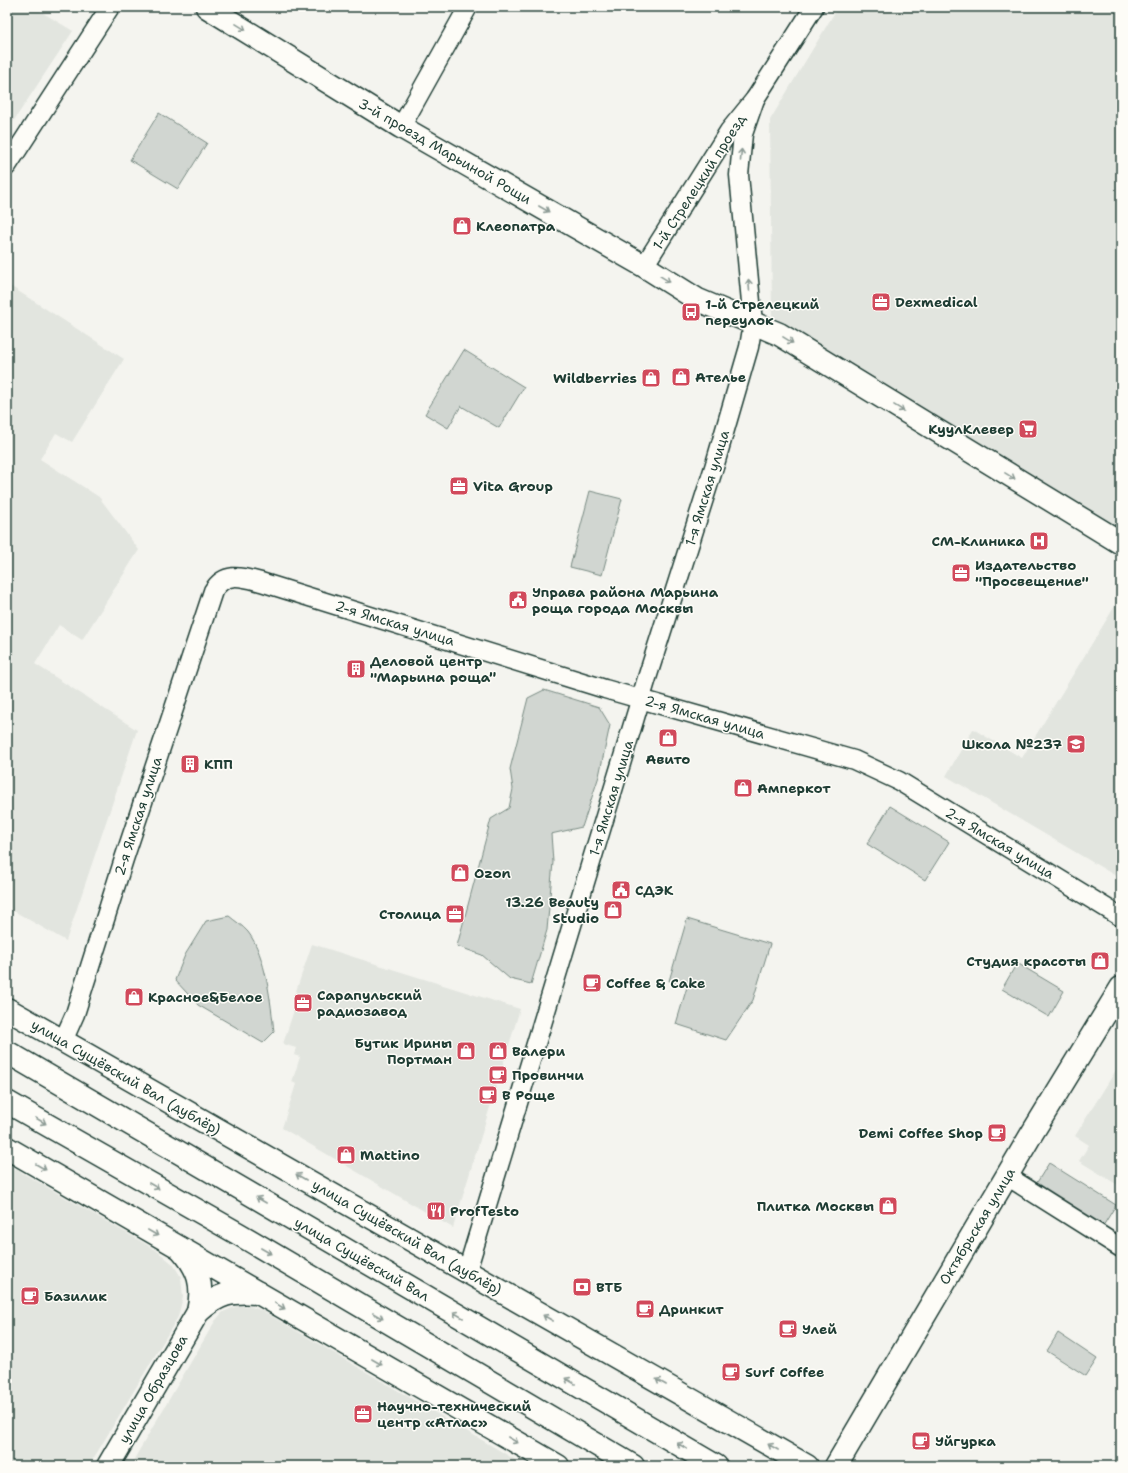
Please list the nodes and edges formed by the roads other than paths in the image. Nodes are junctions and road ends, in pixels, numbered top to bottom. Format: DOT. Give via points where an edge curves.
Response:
graph roads {
  1 [pos="110,7"];
  2 [pos="207,7"];
  3 [pos="468,7"];
  4 [pos="814,7"];
  5 [pos="755,99"];
  6 [pos="401,127"];
  7 [pos="7,166"];
  8 [pos="644,266"];
  9 [pos="753,323"];
  10 [pos="1121,543"];
  11 [pos="641,699"];
  12 [pos="1121,917"];
  13 [pos="1121,988"];
  14 [pos="7,1008"];
  15 [pos="63,1041"];
  16 [pos="7,1052"];
  17 [pos="7,1102"];
  18 [pos="7,1148"];
  19 [pos="1007,1176"];
  20 [pos="1121,1248"];
  21 [pos="181,1249"];
  22 [pos="467,1271"];
  23 [pos="258,1294"];
  24 [pos="198,1312"];
  25 [pos="108,1466"];
  26 [pos="558,1466"];
  27 [pos="633,1466"];
  28 [pos="716,1466"];
  29 [pos="807,1466"];
  30 [pos="836,1466"];
  1 -- 7 [label="street"];
  2 -- 6 [label="main road, 3-й проезд Марьиной Рощи, one-way"];
  3 -- 6 [label="street"];
  4 -- 5 [label="street, 1-й Стрелецкий проезд"];
  5 -- 8 [label="street, 1-й Стрелецкий проезд" via="729,131"];
  9 -- 5 [label="street, 1-й Стрелецкий проезд, one-way" via="739,175 743,134"];
  6 -- 8 [label="main road, 3-й проезд Марьиной Рощи, one-way"];
  8 -- 9 [label="main road, 3-й проезд Марьиной Рощи, one-way" via="698,300"];
  9 -- 10 [label="main road, 3-й проезд Марьиной Рощи, one-way" via="779,334"];
  9 -- 11 [label="street, 1-я Ямская улица" via="749,346 717,457"];
  11 -- 12 [label="street, 2-я Ямская улица" via="864,764 899,781"];
  11 -- 15 [label="street, 2-я Ямская улица" via="243,577 227,578 218,582 152,774 75,1014"];
  11 -- 22 [label="street, 1-я Ямская улица"];
  13 -- 19 [label="main road, Октябрьская улица"];
  14 -- 15 [label="main road, улица Сущёвский Вал (дублёр)"];
  22 -- 15 [label="main road, улица Сущёвский Вал (дублёр), one-way"];
  28 -- 16 [label="main road, улица Сущёвский Вал, one-way"];
  17 -- 27 [label="main road, one-way"];
  18 -- 21 [label="main road, one-way"];
  19 -- 20 [label="street"];
  19 -- 30 [label="main road, Октябрьская улица"];
  21 -- 23 [label="main road"];
  21 -- 24 [label="main road, улица Образцова" via="193,1262 200,1279 201,1298"];
  29 -- 22 [label="main road, улица Сущёвский Вал (дублёр), one-way"];
  23 -- 24 [label="main road, улица Образцова" via="225,1293"];
  23 -- 26 [label="main road, one-way"];
  24 -- 25 [label="main road, улица Образцова"];
}
